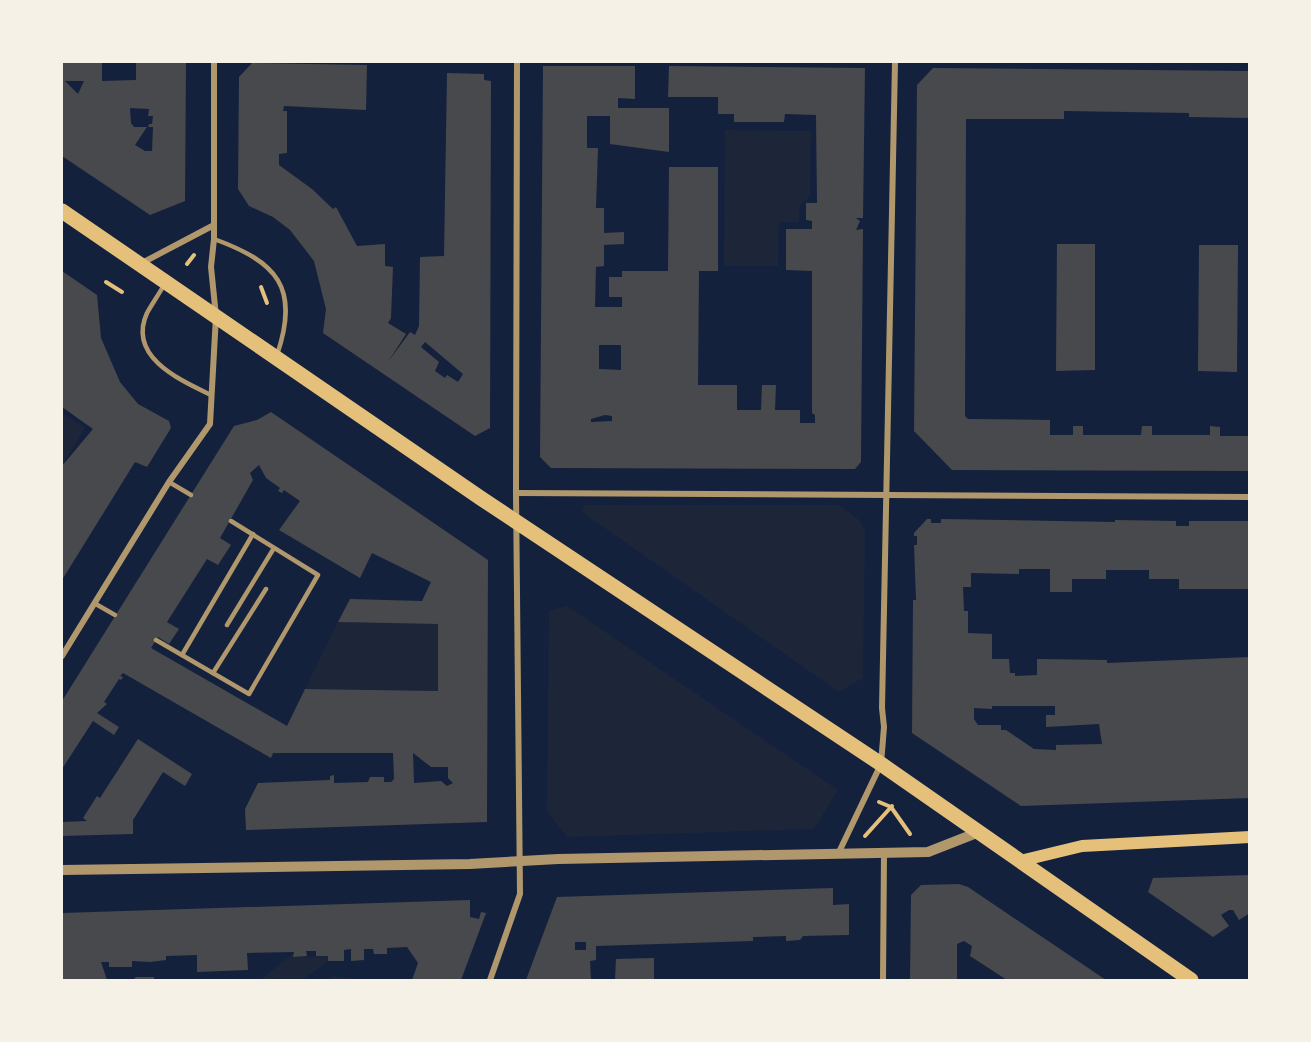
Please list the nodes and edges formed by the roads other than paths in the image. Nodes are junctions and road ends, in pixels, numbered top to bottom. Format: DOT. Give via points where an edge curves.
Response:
graph roads {
  1 [pos="214,62"];
  2 [pos="517,62"];
  3 [pos="895,62"];
  4 [pos="62,211"];
  5 [pos="214,225"];
  6 [pos="214,239"];
  7 [pos="140,264"];
  8 [pos="166,282"];
  9 [pos="216,316"];
  10 [pos="276,356"];
  11 [pos="211,394"];
  12 [pos="169,482"];
  13 [pos="516,493"];
  14 [pos="191,495"];
  15 [pos="888,495"];
  16 [pos="1250,497"];
  17 [pos="231,521"];
  18 [pos="517,522"];
  19 [pos="253,534"];
  20 [pos="274,548"];
  21 [pos="266,590"];
  22 [pos="94,603"];
  23 [pos="115,615"];
  24 [pos="227,625"];
  25 [pos="156,640"];
  26 [pos="182,655"];
  27 [pos="62,656"];
  28 [pos="213,673"];
  29 [pos="881,765"];
  30 [pos="979,832"];
  31 [pos="1250,837"];
  32 [pos="839,852"];
  33 [pos="884,854"];
  34 [pos="521,861"];
  35 [pos="1020,861"];
  36 [pos="62,870"];
  37 [pos="490,981"];
  38 [pos="883,981"];
  39 [pos="1191,981"];
  1 -- 5 [label="street"];
  2 -- 13 [label="street"];
  3 -- 15 [label="street"];
  4 -- 7 [label="main road"];
  5 -- 6 [label="street"];
  5 -- 7 [label="street"];
  6 -- 9 [label="street" via="211,267"];
  6 -- 10 [label="lane" via="243,249 264,262 277,278 284,292 287,315"];
  7 -- 8 [label="main road"];
  8 -- 9 [label="main road"];
  8 -- 11 [label="lane" via="147,313 144,341 152,358 166,371"];
  9 -- 10 [label="main road"];
  9 -- 11 [label="street"];
  10 -- 18 [label="main road"];
  11 -- 12 [label="street" via="210,424"];
  12 -- 14 [label="lane"];
  12 -- 22 [label="street"];
  13 -- 15 [label="street"];
  13 -- 18 [label="street"];
  15 -- 16 [label="street"];
  15 -- 29 [label="street"];
  17 -- 19 [label="lane"];
  18 -- 29 [label="main road"];
  18 -- 34 [label="street"];
  19 -- 20 [label="lane"];
  19 -- 26 [label="lane"];
  20 -- 24 [label="lane"];
  20 -- 28 [label="lane" via="318,575 249,694"];
  21 -- 28 [label="lane"];
  22 -- 23 [label="lane"];
  22 -- 27 [label="street"];
  25 -- 26 [label="lane"];
  26 -- 28 [label="lane"];
  29 -- 30 [label="main road"];
  29 -- 32 [label="street"];
  30 -- 33 [label="street" via="928,852"];
  30 -- 35 [label="main road"];
  31 -- 35 [label="main road" via="1083,846"];
  32 -- 33 [label="street"];
  32 -- 34 [label="street"];
  33 -- 38 [label="street"];
  34 -- 36 [label="street"];
  34 -- 37 [label="street" via="517,910"];
  35 -- 39 [label="main road"];
}
